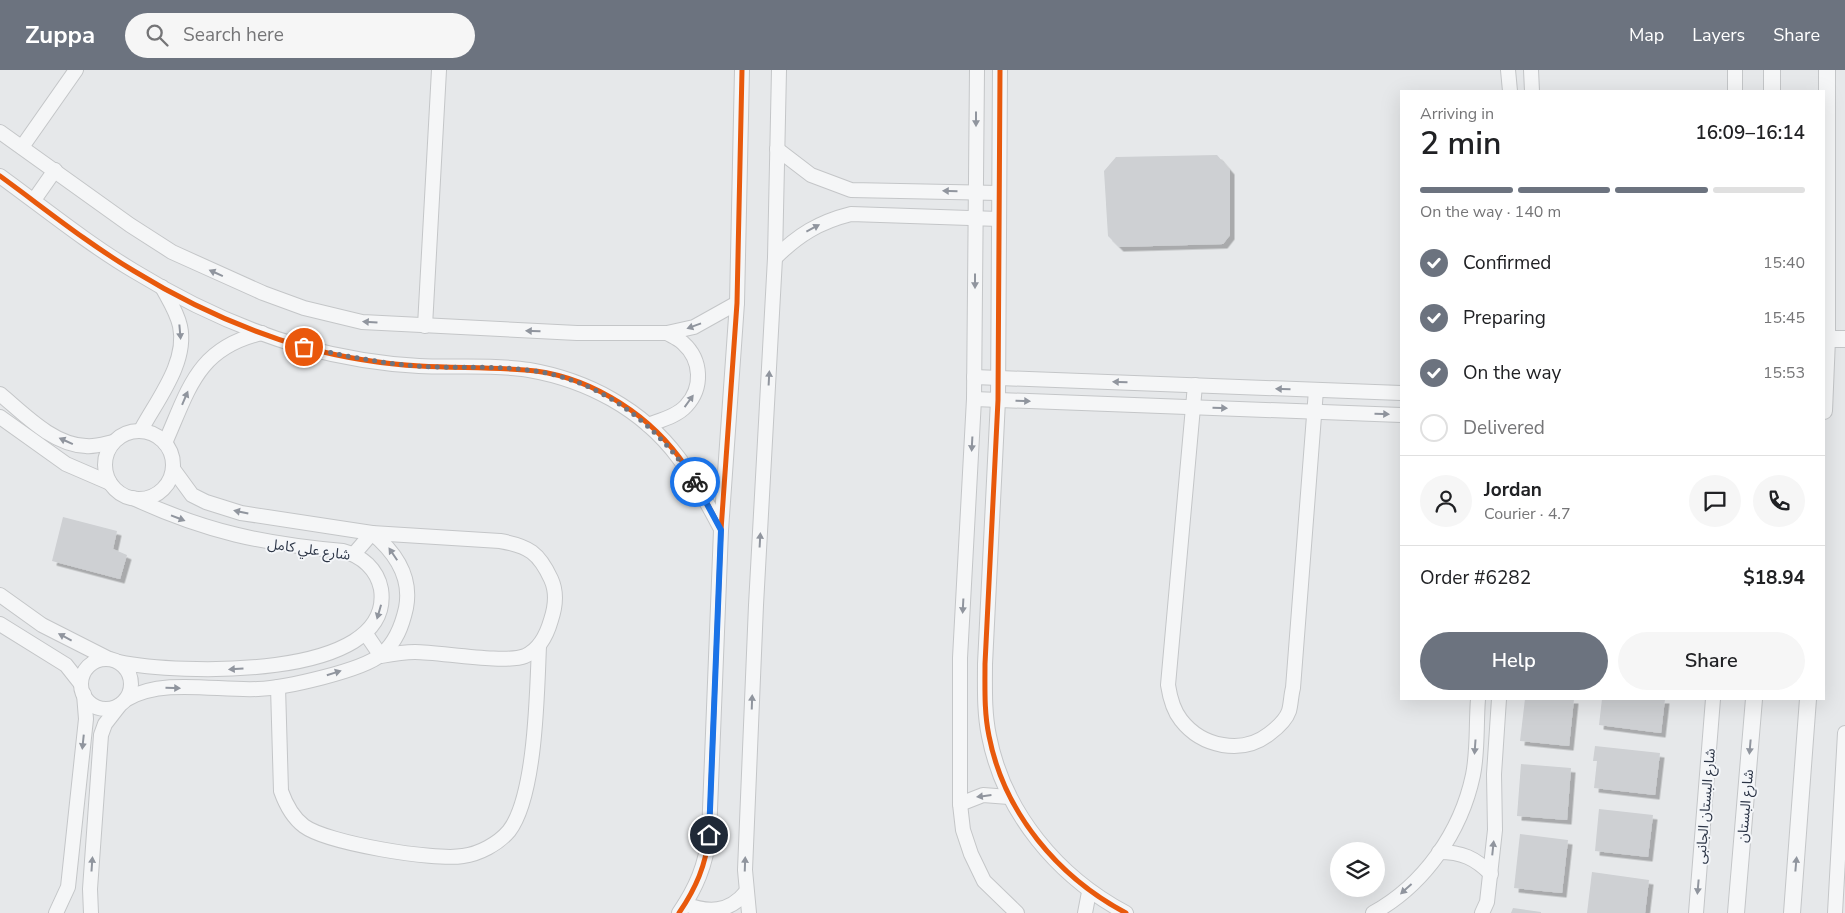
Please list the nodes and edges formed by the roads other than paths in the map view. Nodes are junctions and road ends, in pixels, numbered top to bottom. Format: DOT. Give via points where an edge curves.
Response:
graph roads {
  1 [pos="76,70"];
  2 [pos="439,70"];
  3 [pos="742,70"];
  4 [pos="779,70"];
  5 [pos="977,70"];
  6 [pos="1000,70"];
  7 [pos="1508,70"];
  8 [pos="1531,70"];
  9 [pos="1735,70"];
  10 [pos="1772,70"];
  11 [pos="1827,70"];
  12 [pos="1510,90"];
  13 [pos="1532,90"];
  14 [pos="1735,90"];
  15 [pos="1772,90"];
  16 [pos="0,132"];
  17 [pos="22,148"];
  18 [pos="777,150"];
  19 [pos="55,170"];
  20 [pos="0,176"];
  21 [pos="976,192"];
  22 [pos="999,193"];
  23 [pos="34,200"];
  24 [pos="976,218"];
  25 [pos="999,219"];
  26 [pos="775,258"];
  27 [pos="162,287"];
  28 [pos="737,303"];
  29 [pos="425,326"];
  30 [pos="262,333"];
  31 [pos="666,333"];
  32 [pos="1827,339"];
  33 [pos="1845,339"];
  34 [pos="974,377"];
  35 [pos="999,378"];
  36 [pos="1194,385"];
  37 [pos="1825,387"];
  38 [pos="1316,390"];
  39 [pos="0,394"];
  40 [pos="1400,394"];
  41 [pos="974,399"];
  42 [pos="998,400"];
  43 [pos="1192,407"];
  44 [pos="1314,412"];
  45 [pos="1400,415"];
  46 [pos="0,418"];
  47 [pos="648,425"];
  48 [pos="141,430"];
  49 [pos="113,442"];
  50 [pos="165,443"];
  51 [pos="173,469"];
  52 [pos="110,483"];
  53 [pos="133,498"];
  54 [pos="721,530"];
  55 [pos="372,533"];
  56 [pos="354,554"];
  57 [pos="0,595"];
  58 [pos="0,624"];
  59 [pos="366,634"];
  60 [pos="539,646"];
  61 [pos="381,656"];
  62 [pos="114,661"];
  63 [pos="278,687"];
  64 [pos="82,689"];
  65 [pos="1478,700"];
  66 [pos="1499,700"];
  67 [pos="1713,700"];
  68 [pos="1754,700"];
  69 [pos="1808,700"];
  70 [pos="123,702"];
  71 [pos="1845,733"];
  72 [pos="1845,742"];
  73 [pos="1009,797"];
  74 [pos="960,804"];
  75 [pos="1439,852"];
  76 [pos="1491,874"];
  77 [pos="746,892"];
  78 [pos="1089,892"];
  79 [pos="682,908"];
  80 [pos="56,913"];
  81 [pos="91,913"];
  82 [pos="748,913"];
  83 [pos="1017,913"];
  84 [pos="1085,913"];
  85 [pos="1126,913"];
  86 [pos="1373,913"];
  87 [pos="1482,913"];
  88 [pos="1696,913"];
  89 [pos="1736,913"];
  90 [pos="1792,913"];
  91 [pos="1835,913"];
  1 -- 17 [label="street"];
  2 -- 29 [label="street"];
  3 -- 28 [label="street"];
  4 -- 18 [label="street"];
  5 -- 21 [label="street, one-way"];
  6 -- 22 [label="street"];
  7 -- 12 [label="street"];
  8 -- 13 [label="street"];
  9 -- 14 [label="street"];
  10 -- 15 [label="street"];
  11 -- 32 [label="street"];
  16 -- 17 [label="street"];
  17 -- 19 [label="street"];
  21 -- 18 [label="street, one-way" via="851,190 811,175"];
  18 -- 26 [label="street"];
  19 -- 23 [label="street"];
  29 -- 19 [label="street, one-way" via="362,322 304,308 231,280 172,252 130,226"];
  20 -- 23 [label="street"];
  21 -- 22 [label="street"];
  21 -- 24 [label="street"];
  22 -- 25 [label="street"];
  23 -- 27 [label="street" via="125,265"];
  24 -- 25 [label="street"];
  26 -- 24 [label="street, one-way" via="809,229 851,214"];
  24 -- 34 [label="street, one-way"];
  25 -- 35 [label="street"];
  77 -- 26 [label="street, one-way" via="756,615"];
  27 -- 30 [label="street"];
  27 -- 48 [label="street, one-way" via="174,307 180,327 180,349 174,368"];
  28 -- 31 [label="street, one-way" via="694,327"];
  28 -- 54 [label="street"];
  31 -- 29 [label="street, one-way" via="577,333"];
  30 -- 47 [label="street" via="304,347 362,360 417,366 527,370 571,379 608,397"];
  50 -- 30 [label="street, one-way" via="194,377 208,360 244,337"];
  47 -- 31 [label="street, one-way" via="686,407 696,391 699,376 695,357 683,342"];
  32 -- 33 [label="street"];
  32 -- 37 [label="street"];
  34 -- 35 [label="street"];
  34 -- 41 [label="street"];
  36 -- 35 [label="street, one-way"];
  35 -- 42 [label="street"];
  38 -- 36 [label="street, one-way"];
  36 -- 43 [label="street"];
  38 -- 40 [label="street"];
  38 -- 44 [label="street"];
  49 -- 39 [label="street, one-way" via="87,446 62,440"];
  41 -- 42 [label="street"];
  41 -- 74 [label="street, one-way" via="960,658"];
  42 -- 43 [label="street, one-way"];
  42 -- 73 [label="street" via="985,707 991,744"];
  43 -- 44 [label="street, one-way"];
  43 -- 44 [label="street" via="1168,685 1180,720 1209,742 1228,746 1246,745 1263,738 1278,727 1289,712"];
  44 -- 45 [label="street, one-way"];
  46 -- 52 [label="street" via="66,464"];
  47 -- 54 [label="street" via="678,456"];
  48 -- 49 [label="street" via="126,433"];
  48 -- 50 [label="street" via="155,434"];
  49 -- 52 [label="street" via="106,455 105,469"];
  50 -- 51 [label="street" via="172,456"];
  51 -- 53 [label="street" via="159,492 147,498"];
  55 -- 51 [label="street, شارع علي كامل, one-way" via="241,513 206,502 192,495"];
  52 -- 53 [label="street" via="120,493"];
  53 -- 56 [label="street, شارع علي كامل, one-way" via="180,519 244,537"];
  54 -- 79 [label="street" via="709,835 703,871"];
  55 -- 56 [label="street"];
  55 -- 60 [label="street, شارع علي كامل" via="500,540 531,550 543,562 553,584 555,608"];
  61 -- 55 [label="street, one-way" via="395,641 403,622 406,582 388,546"];
  56 -- 59 [label="street, شارع علي كامل, one-way" via="374,572 382,598 375,624"];
  62 -- 57 [label="street, one-way" via="42,625"];
  58 -- 64 [label="street" via="66,665"];
  59 -- 61 [label="street"];
  59 -- 62 [label="street, one-way" via="327,653 257,668 148,668"];
  60 -- 61 [label="street" via="524,656 502,658 415,652"];
  60 -- 63 [label="street" via="535,724 526,785 516,819 508,833 496,842 463,856 444,857 359,844 317,832 294,817 281,791"];
  63 -- 61 [label="street, one-way" via="341,671"];
  62 -- 64 [label="street" via="99,660 90,665 84,674"];
  62 -- 70 [label="street" via="127,669 131,679 131,689"];
  70 -- 63 [label="street, one-way" via="151,688"];
  64 -- 70 [label="street" via="89,702 98,708 109,709"];
  64 -- 80 [label="street, one-way" via="86,719 68,887"];
  65 -- 75 [label="street, one-way" via="1473,774 1454,830"];
  76 -- 66 [label="street, one-way"];
  67 -- 88 [label="street, شارع البستان الجانبى, one-way"];
  68 -- 89 [label="street, شارع البستان, one-way"];
  90 -- 69 [label="street, one-way"];
  81 -- 70 [label="street, one-way" via="102,735 105,724"];
  71 -- 72 [label="street"];
  72 -- 91 [label="street"];
  73 -- 74 [label="street, one-way" via="983,795"];
  73 -- 78 [label="street" via="1053,858"];
  74 -- 83 [label="street" via="963,830 984,881"];
  75 -- 76 [label="street" via="1468,856"];
  75 -- 86 [label="street, one-way" via="1404,892"];
  76 -- 87 [label="street"];
  77 -- 79 [label="street" via="739,902 718,912"];
  77 -- 82 [label="street"];
  78 -- 84 [label="street"];
  78 -- 85 [label="street"];
}
